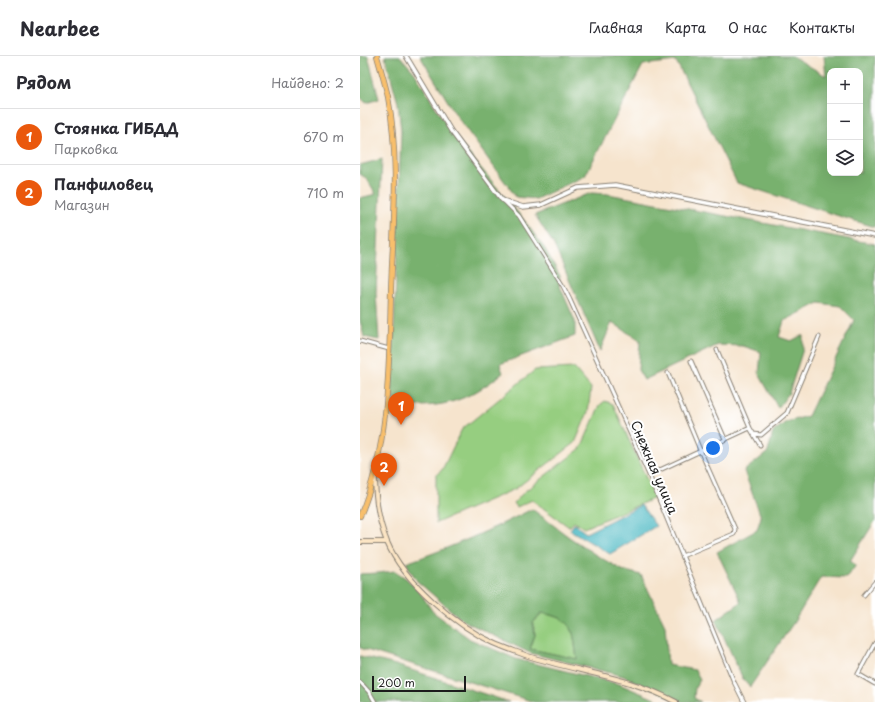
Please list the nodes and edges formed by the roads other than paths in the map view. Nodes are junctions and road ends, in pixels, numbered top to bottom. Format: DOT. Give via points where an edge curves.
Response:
graph roads {
  1 [pos="377,56"];
  2 [pos="406,56"];
  3 [pos="502,200"];
  4 [pos="875,236"];
  5 [pos="819,337"];
  6 [pos="360,341"];
  7 [pos="389,348"];
  8 [pos="717,350"];
  9 [pos="691,361"];
  10 [pos="668,374"];
  11 [pos="750,428"];
  12 [pos="754,434"];
  13 [pos="725,439"];
  14 [pos="760,445"];
  15 [pos="700,450"];
  16 [pos="375,474"];
  17 [pos="649,475"];
  18 [pos="360,501"];
  19 [pos="366,502"];
  20 [pos="360,516"];
  21 [pos="360,542"];
  22 [pos="387,542"];
  23 [pos="682,556"];
  24 [pos="875,582"];
  25 [pos="864,595"];
  26 [pos="875,643"];
  27 [pos="360,682"];
  28 [pos="875,684"];
  29 [pos="375,702"];
  30 [pos="676,702"];
  31 [pos="744,702"];
  1 -- 7 [label="main road" via="388,98 394,152"];
  2 -- 3 [label="street" via="451,130"];
  3 -- 4 [label="street" via="523,207 535,206 578,188 615,186"];
  3 -- 17 [label="street, Снежная улица" via="519,216 563,286"];
  5 -- 12 [label="street" via="787,413 761,435"];
  6 -- 7 [label="street"];
  7 -- 16 [label="main road" via="382,441"];
  8 -- 11 [label="street"];
  9 -- 13 [label="street"];
  10 -- 15 [label="street"];
  11 -- 12 [label="street"];
  11 -- 13 [label="street"];
  12 -- 14 [label="street"];
  13 -- 15 [label="street"];
  15 -- 17 [label="street"];
  15 -- 23 [label="street" via="735,529 734,534"];
  16 -- 19 [label="main road"];
  16 -- 22 [label="main road" via="377,511"];
  17 -- 23 [label="street, Снежная улица"];
  18 -- 19 [label="street"];
  19 -- 20 [label="main road"];
  21 -- 22 [label="main road"];
  22 -- 30 [label="main road" via="414,583 435,603 458,621 494,642 529,656 622,679"];
  23 -- 31 [label="street, Снежная улица"];
  24 -- 25 [label="street"];
  26 -- 28 [label="street" via="858,674"];
  27 -- 29 [label="street"];
}
